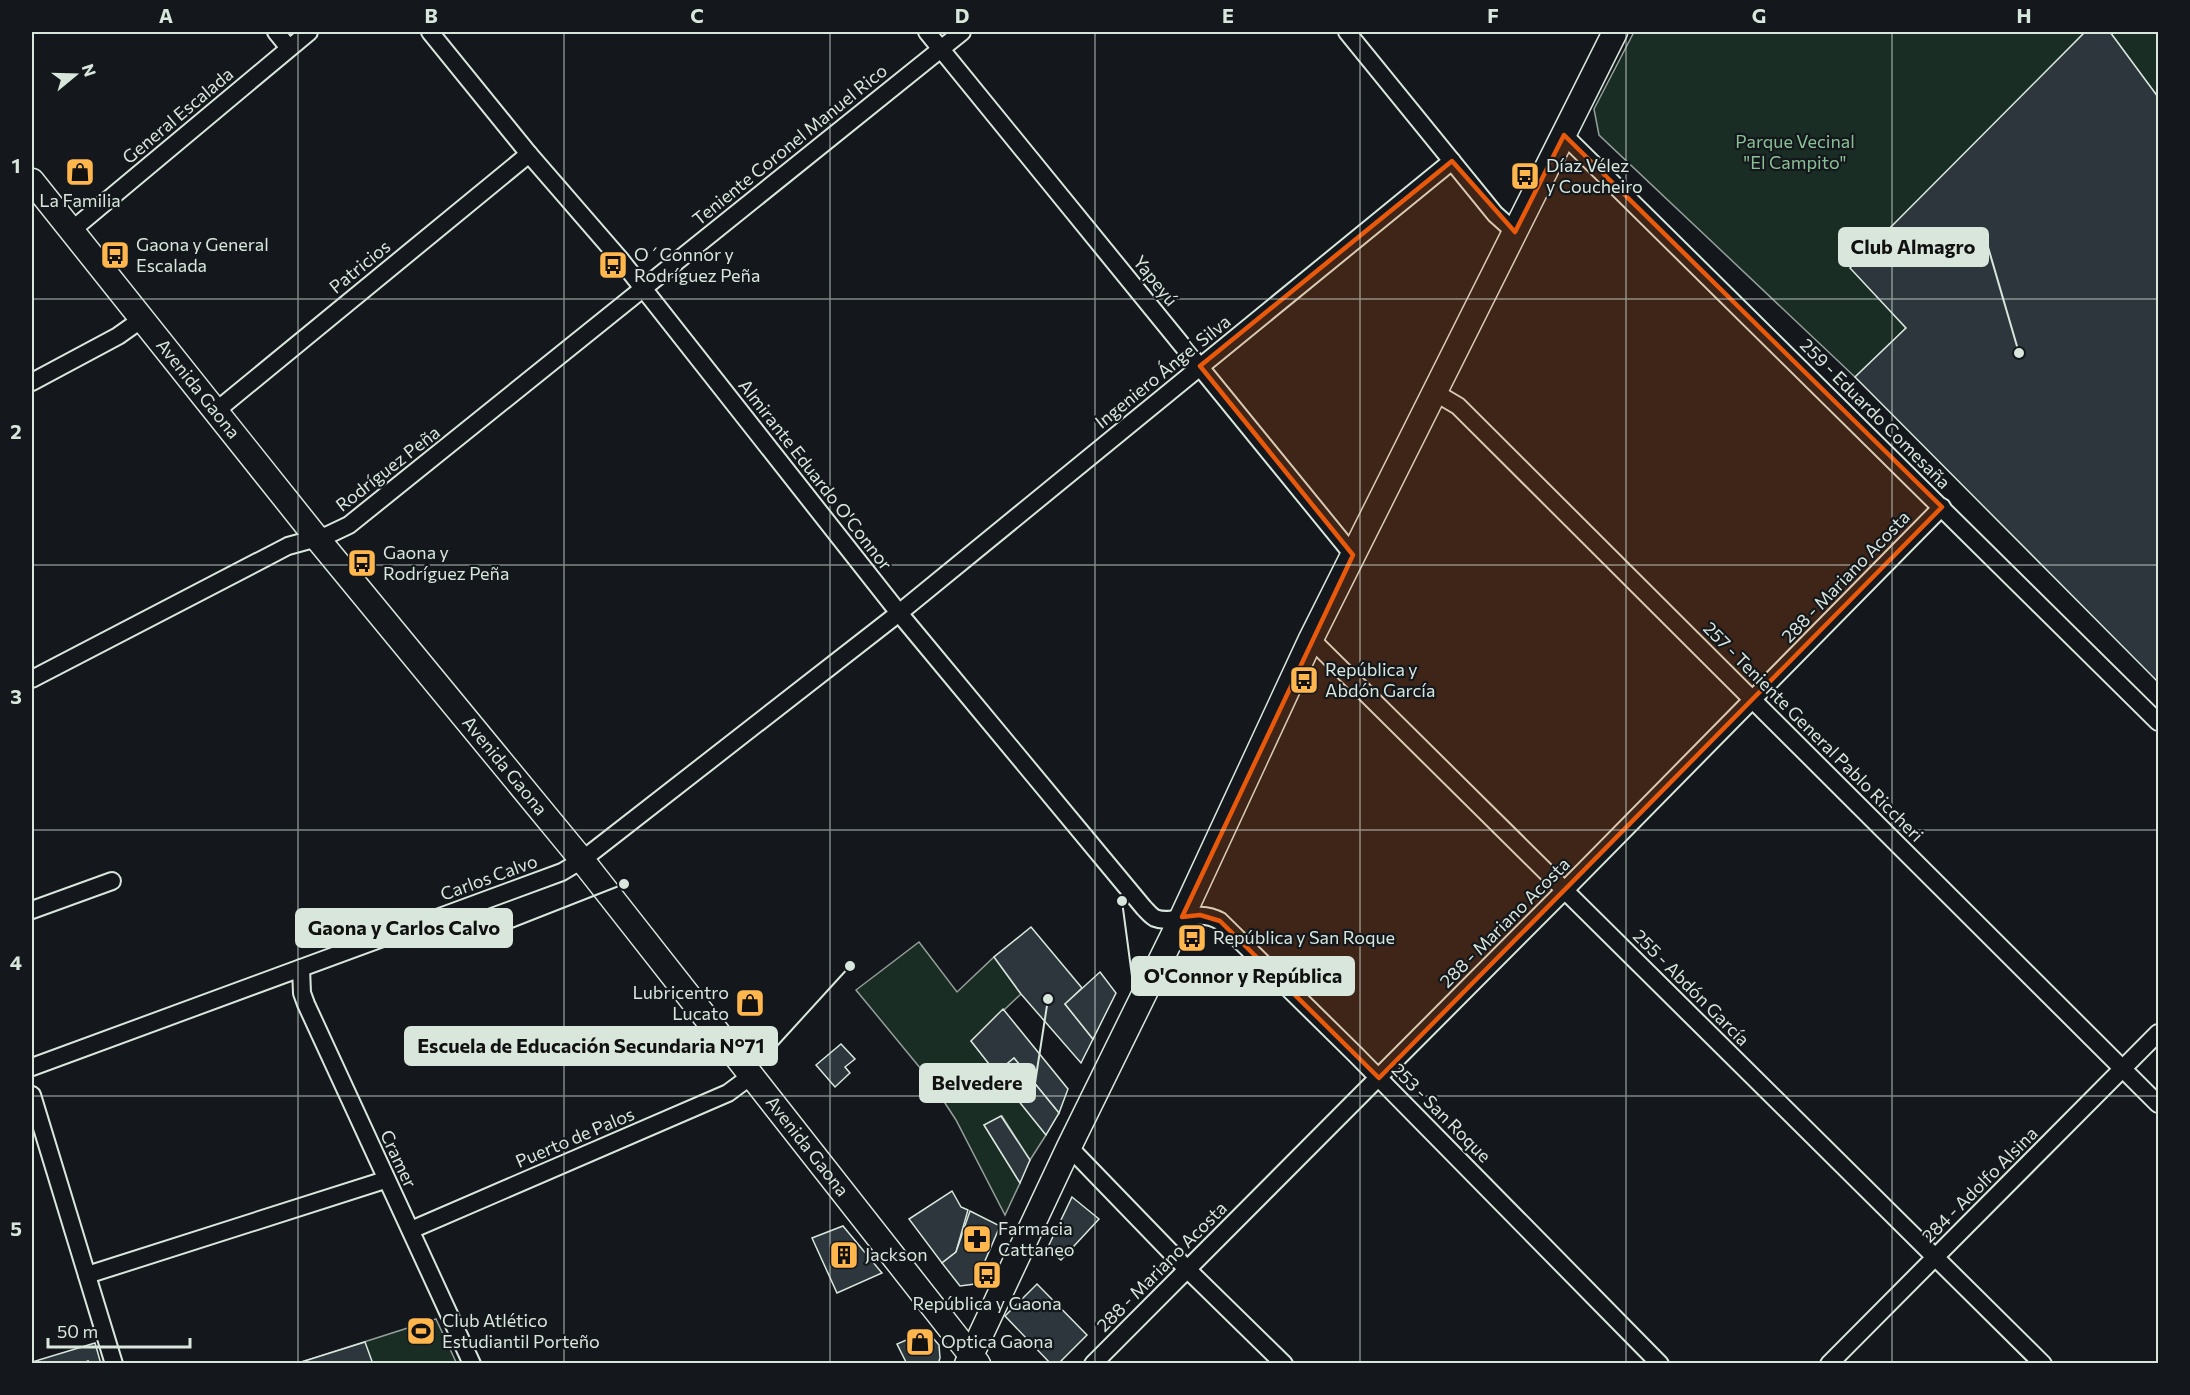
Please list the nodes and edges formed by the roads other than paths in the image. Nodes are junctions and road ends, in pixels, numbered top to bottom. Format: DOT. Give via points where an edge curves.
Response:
graph roads {
  1 [pos="276,32"];
  2 [pos="309,32"];
  3 [pos="430,32"];
  4 [pos="927,32"];
  5 [pos="962,32"];
  6 [pos="1347,32"];
  7 [pos="1615,32"];
  8 [pos="289,48"];
  9 [pos="941,49"];
  10 [pos="1564,135"];
  11 [pos="529,154"];
  12 [pos="1452,161"];
  13 [pos="32,181"];
  14 [pos="72,230"];
  15 [pos="1515,232"];
  16 [pos="643,290"];
  17 [pos="142,319"];
  18 [pos="1200,366"];
  19 [pos="32,382"];
  20 [pos="1436,393"];
  21 [pos="216,411"];
  22 [pos="1942,507"];
  23 [pos="316,537"];
  24 [pos="1353,555"];
  25 [pos="899,614"];
  26 [pos="1311,639"];
  27 [pos="32,679"];
  28 [pos="1753,700"];
  29 [pos="2158,722"];
  30 [pos="582,860"];
  31 [pos="112,881"];
  32 [pos="1564,891"];
  33 [pos="32,910"];
  34 [pos="1182,917"];
  35 [pos="301,968"];
  36 [pos="2158,1033"];
  37 [pos="32,1067"];
  38 [pos="2123,1069"];
  39 [pos="751,1076"];
  40 [pos="1379,1078"];
  41 [pos="32,1095"];
  42 [pos="2158,1104"];
  43 [pos="1069,1147"];
  44 [pos="385,1179"];
  45 [pos="411,1230"];
  46 [pos="1936,1256"];
  47 [pos="1187,1269"];
  48 [pos="87,1275"];
  49 [pos="972,1361"];
  50 [pos="114,1364"];
  51 [pos="472,1364"];
  52 [pos="1092,1364"];
  53 [pos="1284,1364"];
  54 [pos="1660,1364"];
  55 [pos="1829,1364"];
  56 [pos="2043,1364"];
  1 -- 8 [label="street"];
  2 -- 8 [label="street, General Escalada"];
  3 -- 11 [label="street, Almirante Eduardo O'Connor"];
  4 -- 9 [label="street, Yapeyú"];
  5 -- 9 [label="street, Teniente Coronel Manuel Rico"];
  6 -- 12 [label="street"];
  7 -- 10 [label="main road"];
  8 -- 14 [label="street, General Escalada"];
  9 -- 16 [label="street, Teniente Coronel Manuel Rico"];
  9 -- 18 [label="street, Yapeyú"];
  10 -- 15 [label="main road"];
  10 -- 22 [label="street, 259 - Eduardo Comesaña"];
  11 -- 16 [label="street, Almirante Eduardo O'Connor"];
  11 -- 21 [label="street, Patricios"];
  12 -- 15 [label="street"];
  12 -- 18 [label="street, Ingeniero Ángel Silva"];
  13 -- 14 [label="main road, Avenida Gaona"];
  14 -- 17 [label="main road, Avenida Gaona"];
  15 -- 20 [label="main road"];
  16 -- 23 [label="street, Rodríguez Peña" via="349,525"];
  16 -- 25 [label="street, Almirante Eduardo O'Connor"];
  17 -- 19 [label="street"];
  17 -- 21 [label="main road, Avenida Gaona"];
  18 -- 24 [label="street, Yapeyú"];
  18 -- 25 [label="street, Ingeniero Ángel Silva"];
  20 -- 24 [label="main road"];
  20 -- 28 [label="street, 257 - Teniente General Pablo Riccheri" via="1458,406"];
  21 -- 23 [label="main road, Avenida Gaona"];
  22 -- 28 [label="street, 288 - Mariano Acosta"];
  22 -- 29 [label="street, 259 - Eduardo Comesaña"];
  23 -- 27 [label="street, Rodríguez Peña" via="288,546"];
  23 -- 30 [label="main road, Avenida Gaona"];
  24 -- 26 [label="main road"];
  25 -- 30 [label="street, Carlos Calvo"];
  25 -- 34 [label="street, Almirante Eduardo O'Connor" via="1144,908 1154,917"];
  26 -- 32 [label="street, 255 - Abdón García"];
  26 -- 34 [label="main road"];
  28 -- 32 [label="street, 288 - Mariano Acosta"];
  28 -- 38 [label="street, 257 - Teniente General Pablo Riccheri"];
  30 -- 35 [label="street, Carlos Calvo" via="562,872"];
  30 -- 39 [label="main road, Avenida Gaona"];
  31 -- 33 [label="street"];
  32 -- 40 [label="street, 288 - Mariano Acosta"];
  32 -- 46 [label="street, 255 - Abdón García"];
  34 -- 40 [label="street, 253 - San Roque" via="1212,916 1220,921"];
  34 -- 43 [label="main road"];
  35 -- 37 [label="street, Carlos Calvo"];
  35 -- 44 [label="street, Cramer" via="306,1005"];
  36 -- 38 [label="street, 284 - Adolfo Alsina"];
  38 -- 42 [label="street, 257 - Teniente General Pablo Riccheri"];
  38 -- 46 [label="street, 284 - Adolfo Alsina"];
  39 -- 45 [label="street, Puerto de Palos" via="728,1093"];
  39 -- 49 [label="main road, Avenida Gaona"];
  40 -- 47 [label="street, 288 - Mariano Acosta"];
  40 -- 54 [label="street, 253 - San Roque"];
  41 -- 48 [label="street"];
  43 -- 47 [label="street"];
  43 -- 49 [label="main road"];
  44 -- 45 [label="street, Cramer"];
  44 -- 48 [label="street"];
  45 -- 51 [label="street, Cramer"];
  46 -- 55 [label="street, 284 - Adolfo Alsina"];
  46 -- 56 [label="street, 255 - Abdón García"];
  47 -- 52 [label="street, 288 - Mariano Acosta"];
  47 -- 53 [label="street"];
  48 -- 50 [label="street"];
}
